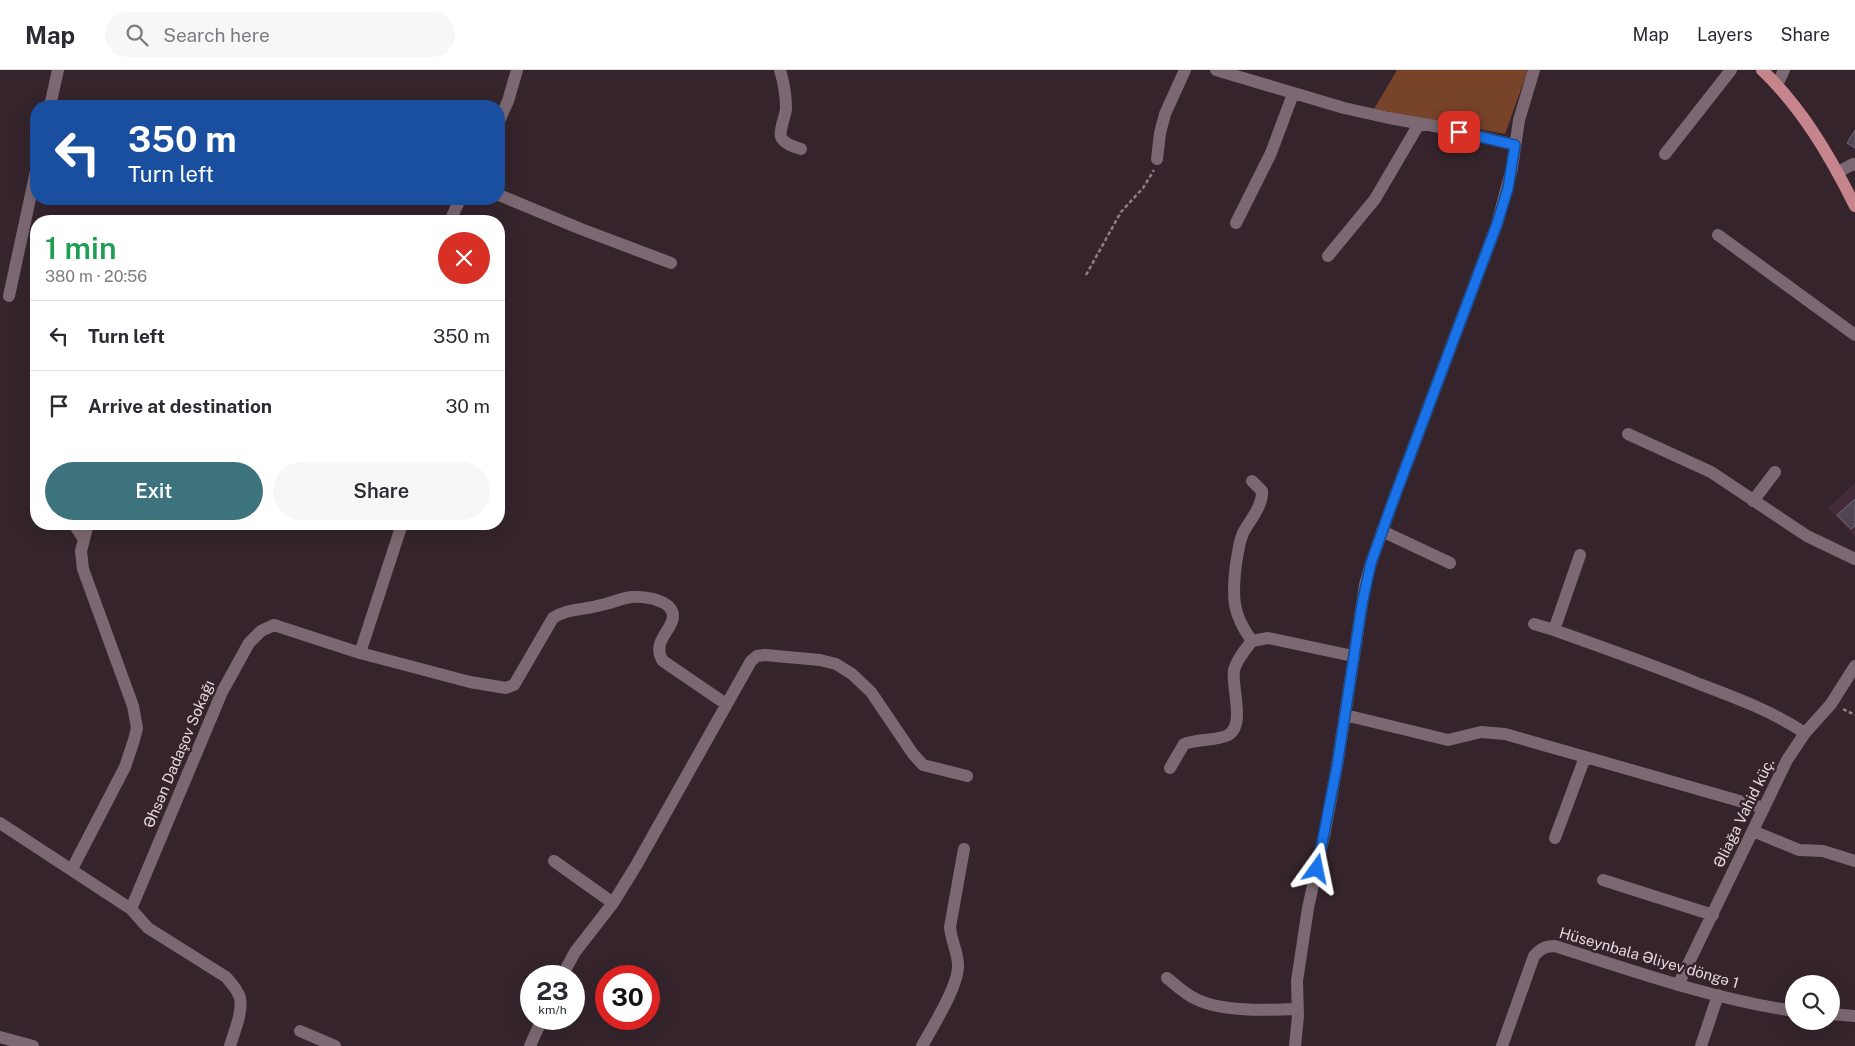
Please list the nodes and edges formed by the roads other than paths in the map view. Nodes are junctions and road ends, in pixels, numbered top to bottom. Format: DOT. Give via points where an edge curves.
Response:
graph roads {
  1 [pos="58,70"];
  2 [pos="517,70"];
  3 [pos="780,70"];
  4 [pos="1185,70"];
  5 [pos="1216,70"];
  6 [pos="1534,70"];
  7 [pos="1730,70"];
  8 [pos="1762,70"];
  9 [pos="1784,70"];
  10 [pos="1777,84"];
  11 [pos="1293,94"];
  12 [pos="51,100"];
  13 [pos="505,108"];
  14 [pos="1419,124"];
  15 [pos="1515,145"];
  16 [pos="801,149"];
  17 [pos="1665,154"];
  18 [pos="1157,159"];
  19 [pos="1855,165"];
  20 [pos="1838,172"];
  21 [pos="505,197"];
  22 [pos="30,199"];
  23 [pos="1855,206"];
  24 [pos="1236,223"];
  25 [pos="1718,236"];
  26 [pos="1328,256"];
  27 [pos="671,263"];
  28 [pos="9,296"];
  29 [pos="1855,334"];
  30 [pos="1628,434"];
  31 [pos="1775,472"];
  32 [pos="1252,481"];
  33 [pos="1753,501"];
  34 [pos="78,530"];
  35 [pos="86,530"];
  36 [pos="400,530"];
  37 [pos="1382,531"];
  38 [pos="83,538"];
  39 [pos="1580,555"];
  40 [pos="1855,559"];
  41 [pos="1450,563"];
  42 [pos="1534,624"];
  43 [pos="1554,630"];
  44 [pos="1252,641"];
  45 [pos="360,653"];
  46 [pos="1353,656"];
  47 [pos="1855,666"];
  48 [pos="726,704"];
  49 [pos="1345,715"];
  50 [pos="1805,733"];
  51 [pos="1585,757"];
  52 [pos="1170,768"];
  53 [pos="967,776"];
  54 [pos="1764,808"];
  55 [pos="0,823"];
  56 [pos="1753,831"];
  57 [pos="1555,838"];
  58 [pos="964,850"];
  59 [pos="554,861"];
  60 [pos="1855,861"];
  61 [pos="72,869"];
  62 [pos="1603,880"];
  63 [pos="613,903"];
  64 [pos="131,909"];
  65 [pos="1713,915"];
  66 [pos="568,965"];
  67 [pos="1167,978"];
  68 [pos="1678,985"];
  69 [pos="1718,995"];
  70 [pos="1297,1009"];
  71 [pos="1785,1010"];
  72 [pos="1840,1015"];
  73 [pos="1855,1016"];
  74 [pos="537,1030"];
  75 [pos="300,1031"];
  76 [pos="0,1037"];
  77 [pos="33,1046"];
  78 [pos="230,1046"];
  79 [pos="335,1046"];
  80 [pos="530,1046"];
  81 [pos="922,1046"];
  82 [pos="1295,1046"];
  83 [pos="1502,1046"];
  84 [pos="1701,1046"];
  1 -- 12 [label="street"];
  2 -- 13 [label="street"];
  3 -- 16 [label="street" via="786,111 782,138"];
  4 -- 18 [label="street" via="1160,133"];
  5 -- 11 [label="street"];
  6 -- 15 [label="street"];
  7 -- 17 [label="street"];
  8 -- 10 [label="main road"];
  9 -- 10 [label="street"];
  10 -- 20 [label="main road" via="1815,134"];
  11 -- 14 [label="street"];
  11 -- 24 [label="street" via="1271,152"];
  14 -- 15 [label="street"];
  14 -- 26 [label="street" via="1374,199"];
  15 -- 37 [label="street" via="1508,188 1497,224"];
  19 -- 20 [label="street"];
  20 -- 23 [label="main road"];
  21 -- 27 [label="street"];
  22 -- 28 [label="street"];
  25 -- 29 [label="street"];
  30 -- 33 [label="street" via="1711,472"];
  31 -- 33 [label="street"];
  32 -- 44 [label="street" via="1262,491 1262,499 1242,536 1233,592 1242,627"];
  33 -- 40 [label="street" via="1807,536"];
  34 -- 38 [label="street"];
  35 -- 38 [label="street"];
  36 -- 45 [label="street"];
  37 -- 41 [label="street"];
  37 -- 46 [label="street" via="1365,585"];
  38 -- 61 [label="street" via="83,569 133,706 137,728 124,767"];
  39 -- 43 [label="street"];
  42 -- 43 [label="street"];
  43 -- 50 [label="street" via="1721,692 1778,717"];
  44 -- 46 [label="street" via="1268,638"];
  44 -- 52 [label="street" via="1236,661 1233,673 1237,719 1234,729 1227,736 1184,744"];
  45 -- 48 [label="street" via="470,682 506,688 514,685 553,618 562,612 637,595 657,600 672,610 673,619 659,646 658,654 663,661"];
  45 -- 64 [label="street, Əhsən Dadaşov Sokağı" via="274,625 249,643 222,692"];
  46 -- 49 [label="street"];
  47 -- 50 [label="street, Əliağa Vahid küç." via="1830,704"];
  48 -- 53 [label="street" via="757,656 836,664 871,692 923,765"];
  48 -- 63 [label="street"];
  49 -- 51 [label="street" via="1448,740 1480,732 1506,734"];
  49 -- 70 [label="street" via="1308,908 1297,981"];
  50 -- 54 [label="street, Əliağa Vahid küç." via="1787,760"];
  51 -- 54 [label="street"];
  51 -- 57 [label="street"];
  54 -- 56 [label="street, Əliağa Vahid küç."];
  55 -- 61 [label="street"];
  56 -- 60 [label="street" via="1799,850 1823,851"];
  56 -- 65 [label="street, Əliağa Vahid küç."];
  58 -- 81 [label="street" via="950,927 957,956 957,976"];
  59 -- 63 [label="street"];
  61 -- 64 [label="street"];
  62 -- 65 [label="street"];
  63 -- 66 [label="street"];
  64 -- 78 [label="street" via="148,928 226,977 235,988 240,998 239,1012"];
  65 -- 68 [label="street, Əliağa Vahid küç."];
  67 -- 70 [label="street" via="1194,999 1212,1006"];
  68 -- 69 [label="street, Hüseynbala Əliyev döngə 1"];
  68 -- 83 [label="street, Hüseynbala Əliyev döngə 1" via="1548,946 1534,956"];
  69 -- 71 [label="street, Hüseynbala Əliyev döngə 1"];
  69 -- 84 [label="street"];
  70 -- 82 [label="street"];
  72 -- 73 [label="street"];
  74 -- 80 [label="street"];
  75 -- 79 [label="street"];
  76 -- 77 [label="street"];
}
